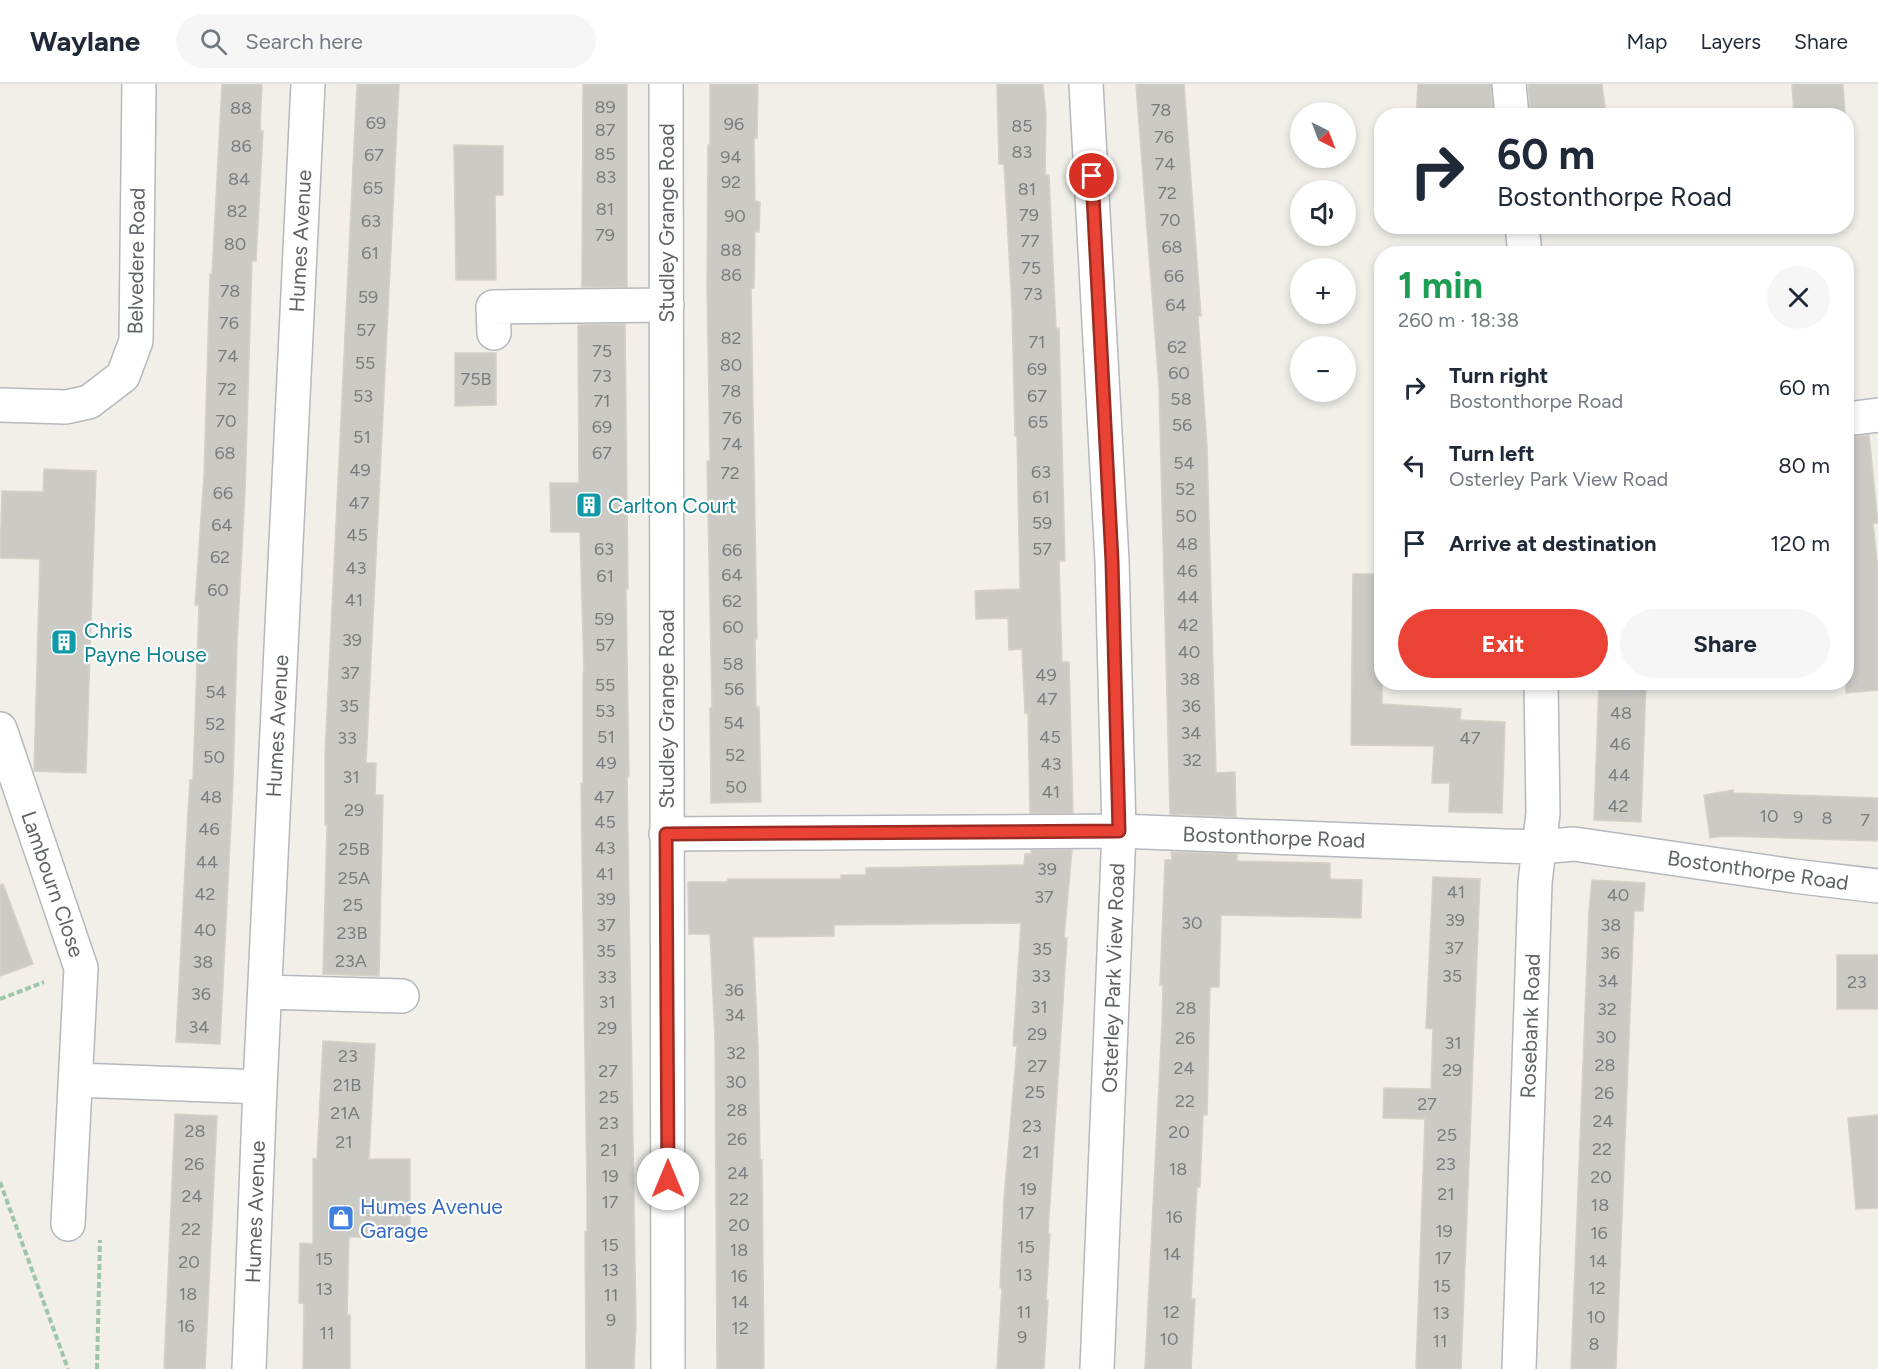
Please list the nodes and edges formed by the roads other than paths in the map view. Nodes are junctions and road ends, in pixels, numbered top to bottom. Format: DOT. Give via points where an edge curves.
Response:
graph roads {
  1 [pos="139,84"];
  2 [pos="308,84"];
  3 [pos="666,84"];
  4 [pos="1086,84"];
  5 [pos="1509,84"];
  6 [pos="1511,108"];
  7 [pos="629,289"];
  8 [pos="545,290"];
  9 [pos="580,290"];
  10 [pos="667,297"];
  11 [pos="494,333"];
  12 [pos="0,405"];
  13 [pos="1878,416"];
  14 [pos="1854,418"];
  15 [pos="1541,690"];
  16 [pos="0,729"];
  17 [pos="1119,831"];
  18 [pos="666,834"];
  19 [pos="1539,847"];
  20 [pos="1878,886"];
  21 [pos="265,992"];
  22 [pos="402,996"];
  23 [pos="77,1080"];
  24 [pos="260,1087"];
  25 [pos="68,1224"];
  26 [pos="249,1369"];
  27 [pos="668,1369"];
  28 [pos="1097,1369"];
  29 [pos="1519,1369"];
  1 -- 12 [label="street, Belvedere Road" via="136,341 123,376 88,402 66,407"];
  2 -- 21 [label="street, Humes Avenue"];
  3 -- 10 [label="street, Studley Grange Road"];
  4 -- 17 [label="street, Osterley Park View Road" via="1112,561"];
  5 -- 6 [label="street"];
  7 -- 10 [label="street"];
  8 -- 9 [label="street"];
  10 -- 11 [label="street" via="493,307"];
  10 -- 18 [label="street, Studley Grange Road"];
  13 -- 14 [label="street"];
  15 -- 19 [label="street, Rosebank Road" via="1543,813"];
  16 -- 23 [label="street, Lambourn Close" via="81,968"];
  17 -- 18 [label="street, Bostonthorpe Road"];
  17 -- 19 [label="street, Bostonthorpe Road"];
  17 -- 28 [label="street, Osterley Park View Road"];
  18 -- 27 [label="street, Studley Grange Road"];
  19 -- 20 [label="street, Bostonthorpe Road" via="1574,844"];
  19 -- 29 [label="street, Rosebank Road"];
  21 -- 22 [label="street"];
  21 -- 24 [label="street, Humes Avenue"];
  23 -- 24 [label="street"];
  23 -- 25 [label="street, Lambourn Close"];
  24 -- 26 [label="street, Humes Avenue"];
}
